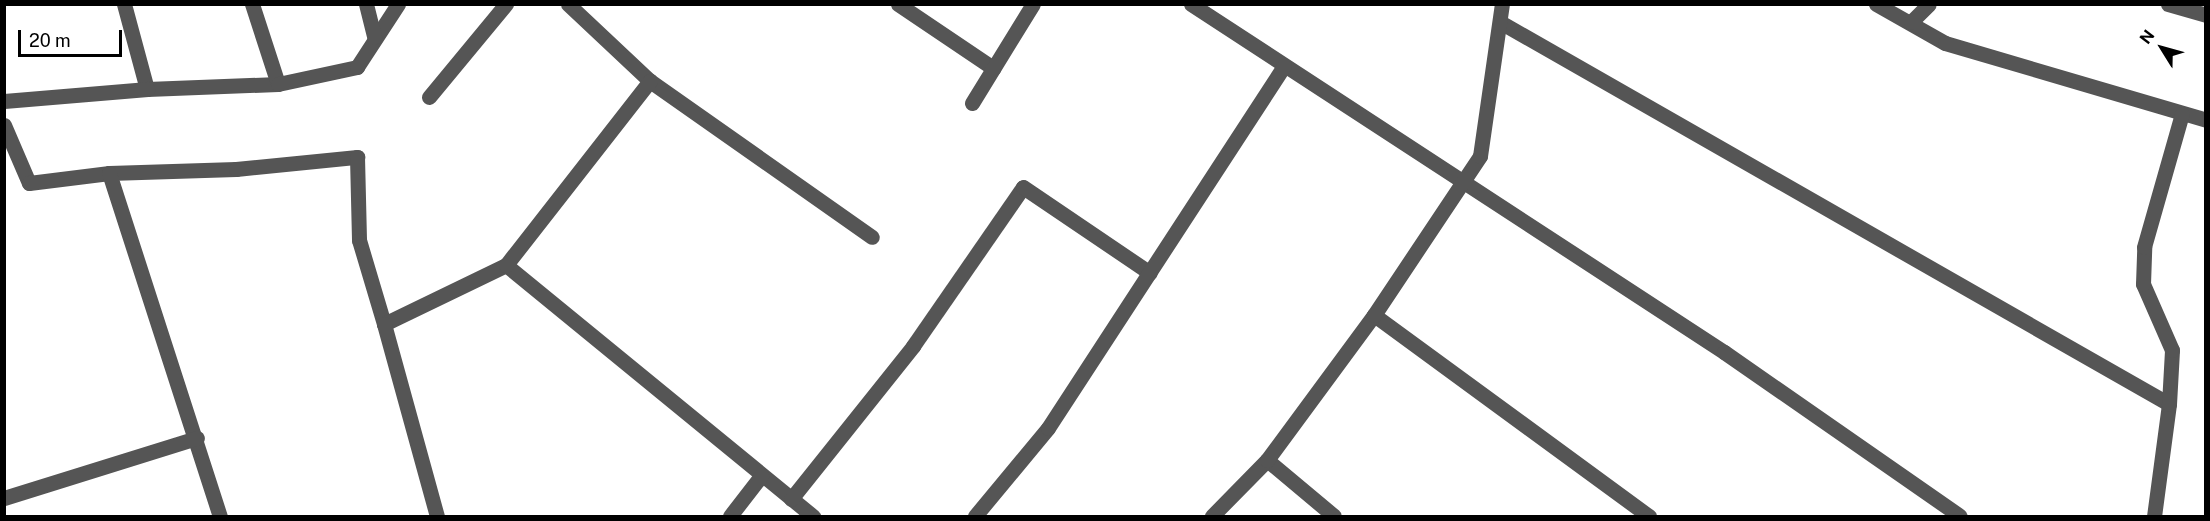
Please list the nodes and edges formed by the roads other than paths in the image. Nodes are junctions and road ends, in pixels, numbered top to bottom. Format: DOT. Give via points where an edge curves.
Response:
graph roads {
  1 [pos="124,4"];
  2 [pos="252,4"];
  3 [pos="366,4"];
  4 [pos="398,4"];
  5 [pos="506,4"];
  6 [pos="568,4"];
  7 [pos="898,4"];
  8 [pos="1033,4"];
  9 [pos="1191,4"];
  10 [pos="1502,4"];
  11 [pos="1876,4"];
  12 [pos="1929,4"];
  13 [pos="2168,4"];
  14 [pos="2205,15"];
  15 [pos="1500,22"];
  16 [pos="1911,22"];
  17 [pos="374,37"];
  18 [pos="1284,66"];
  19 [pos="993,68"];
  20 [pos="650,81"];
  21 [pos="278,84"];
  22 [pos="147,89"];
  23 [pos="429,97"];
  24 [pos="4,101"];
  25 [pos="972,103"];
  26 [pos="2182,114"];
  27 [pos="2205,120"];
  28 [pos="4,125"];
  29 [pos="109,173"];
  30 [pos="1463,180"];
  31 [pos="873,237"];
  32 [pos="506,265"];
  33 [pos="1150,273"];
  34 [pos="1374,315"];
  35 [pos="384,324"];
  36 [pos="2169,404"];
  37 [pos="197,438"];
  38 [pos="1267,460"];
  39 [pos="762,476"];
  40 [pos="4,498"];
  41 [pos="791,499"];
  42 [pos="220,516"];
  43 [pos="437,516"];
  44 [pos="730,516"];
  45 [pos="813,516"];
  46 [pos="975,516"];
  47 [pos="1212,516"];
  48 [pos="1334,516"];
  49 [pos="1649,516"];
  50 [pos="1960,516"];
  51 [pos="2154,516"];
  1 -- 22 [label="street"];
  2 -- 21 [label="street"];
  3 -- 17 [label="street"];
  4 -- 17 [label="street"];
  5 -- 23 [label="street"];
  6 -- 20 [label="street"];
  7 -- 19 [label="street"];
  8 -- 19 [label="street"];
  9 -- 18 [label="street"];
  10 -- 15 [label="street"];
  11 -- 16 [label="street"];
  12 -- 16 [label="street"];
  13 -- 14 [label="street"];
  15 -- 30 [label="street" via="1480,156"];
  15 -- 36 [label="street"];
  16 -- 26 [label="street" via="1945,43"];
  17 -- 21 [label="street" via="357,67"];
  18 -- 30 [label="street"];
  18 -- 33 [label="street"];
  19 -- 25 [label="street"];
  20 -- 31 [label="street"];
  20 -- 32 [label="street"];
  21 -- 22 [label="street"];
  22 -- 24 [label="street"];
  26 -- 27 [label="street"];
  26 -- 36 [label="street" via="2145,247 2143,284 2172,350"];
  28 -- 29 [label="street" via="29,183"];
  29 -- 35 [label="street" via="236,169 357,157 359,240"];
  29 -- 37 [label="street"];
  30 -- 34 [label="street"];
  30 -- 50 [label="street" via="1724,352"];
  32 -- 35 [label="street"];
  32 -- 39 [label="street"];
  33 -- 41 [label="street" via="1023,187 913,346"];
  33 -- 46 [label="street" via="1048,428"];
  34 -- 38 [label="street"];
  34 -- 49 [label="street"];
  35 -- 43 [label="street"];
  36 -- 51 [label="street"];
  37 -- 40 [label="street"];
  37 -- 42 [label="street"];
  38 -- 47 [label="street"];
  38 -- 48 [label="street"];
  39 -- 41 [label="street"];
  39 -- 44 [label="street"];
  41 -- 45 [label="street"];
}
